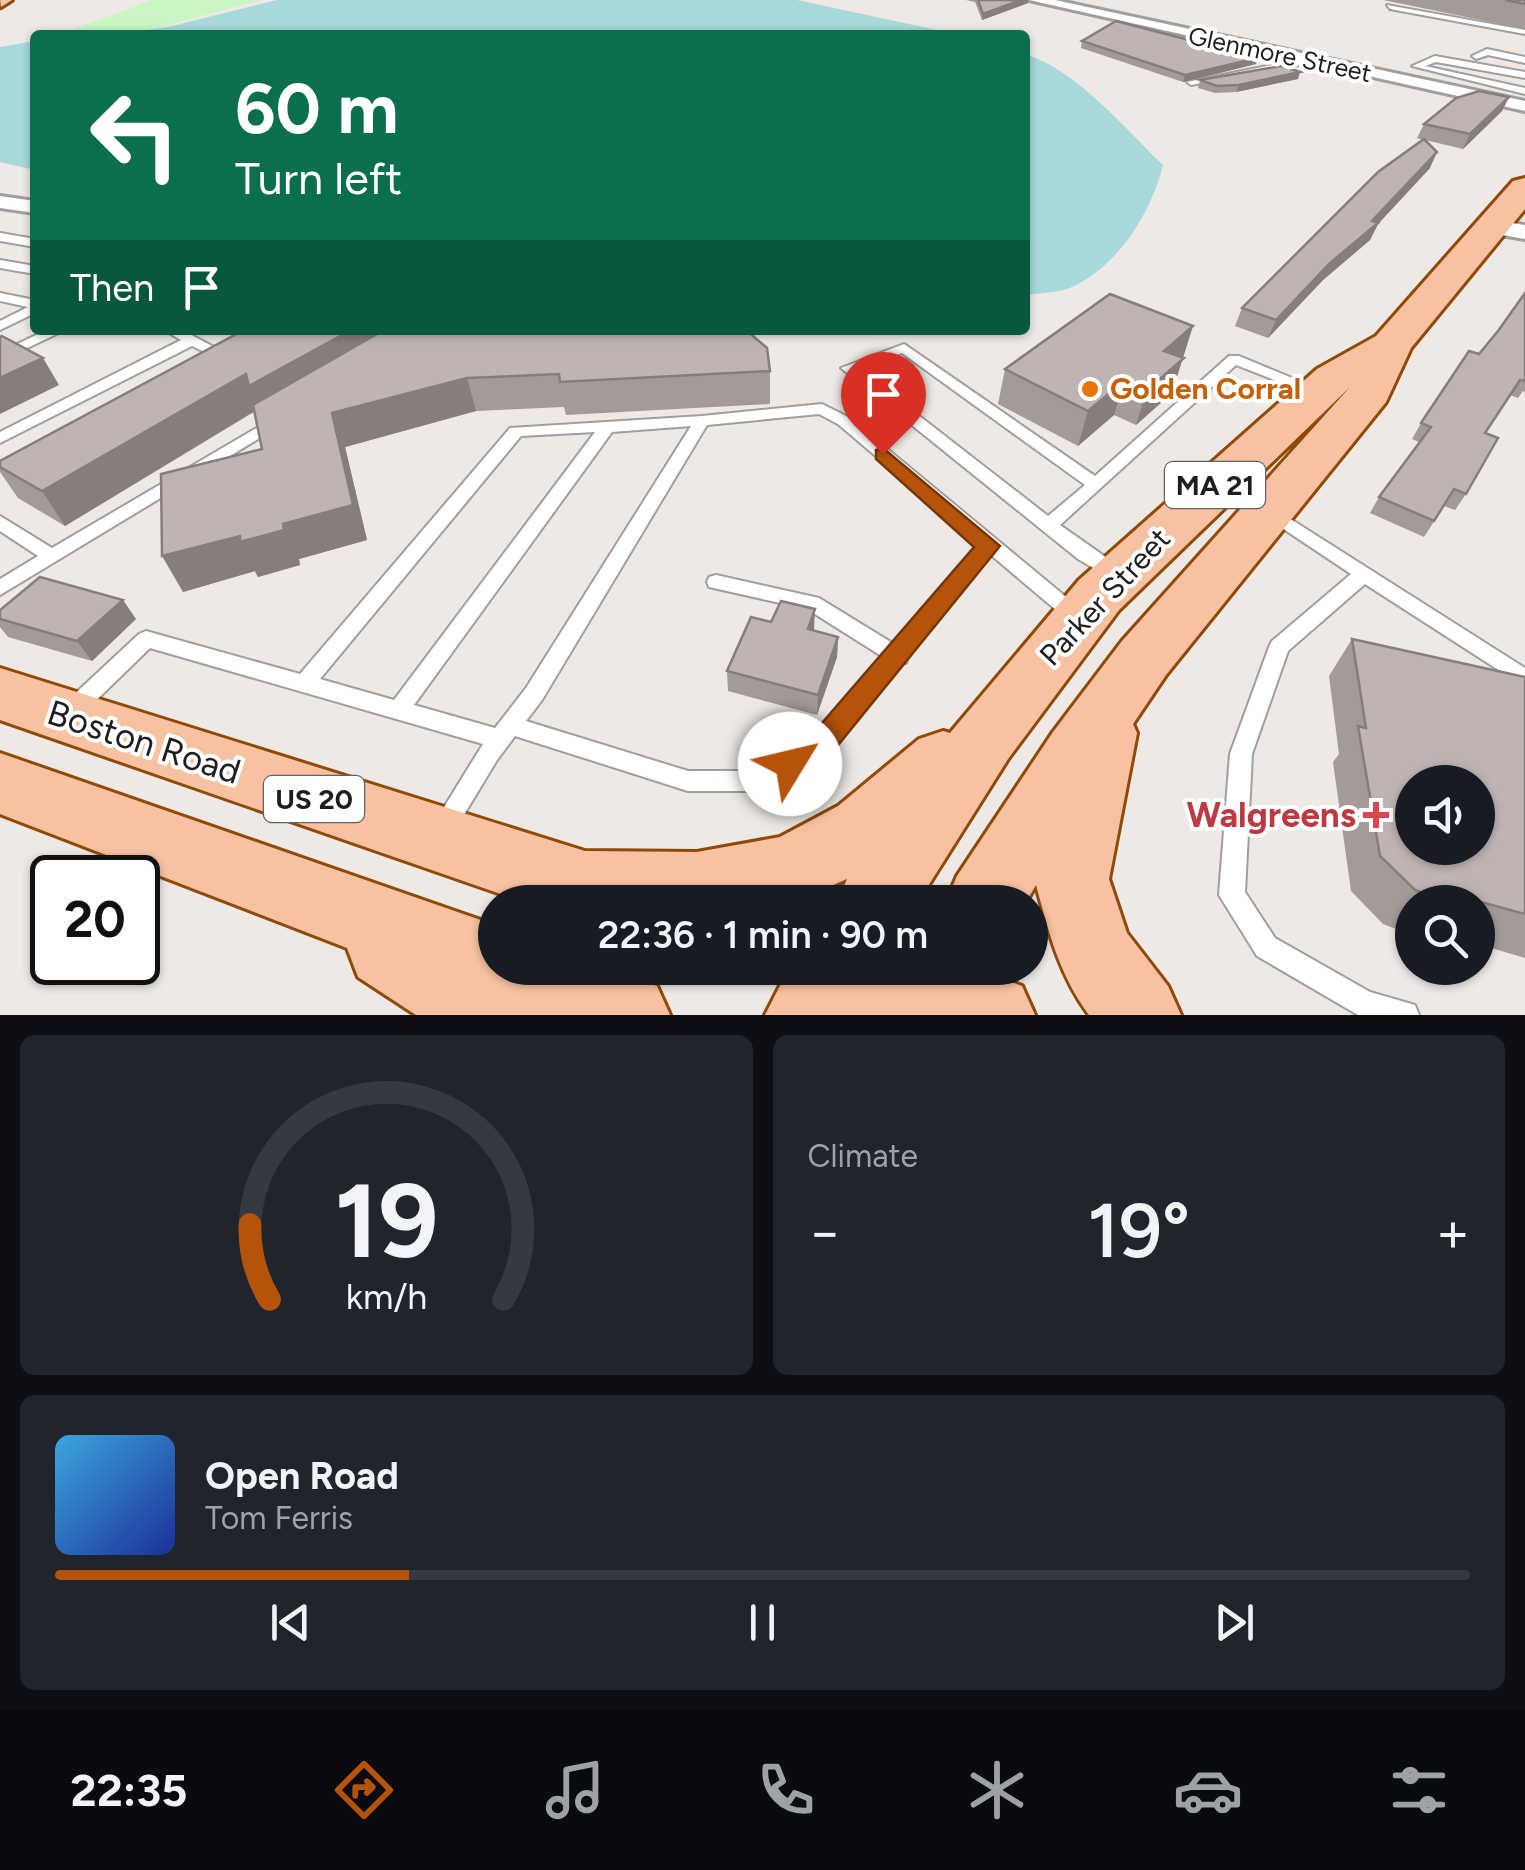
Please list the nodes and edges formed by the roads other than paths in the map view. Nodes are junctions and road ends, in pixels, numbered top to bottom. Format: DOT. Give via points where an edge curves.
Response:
graph roads {
  1 [pos="1036,0"];
  2 [pos="1390,7"];
  3 [pos="1525,32"];
  4 [pos="1476,56"];
  5 [pos="1312,60"];
  6 [pos="1525,60"];
  7 [pos="1525,75"];
  8 [pos="1191,82"];
  9 [pos="1525,91"];
  10 [pos="1525,106"];
  11 [pos="1525,188"];
  12 [pos="0,202"];
  13 [pos="30,207"];
  14 [pos="1508,230"];
  15 [pos="0,237"];
  16 [pos="30,242"];
  17 [pos="0,264"];
  18 [pos="30,269"];
  19 [pos="0,298"];
  20 [pos="30,305"];
  21 [pos="30,309"];
  22 [pos="0,326"];
  23 [pos="47,335"];
  24 [pos="182,335"];
  25 [pos="192,340"];
  26 [pos="1391,345"];
  27 [pos="0,357"];
  28 [pos="207,365"];
  29 [pos="1318,392"];
  30 [pos="291,413"];
  31 [pos="702,421"];
  32 [pos="607,427"];
  33 [pos="0,438"];
  34 [pos="1096,486"];
  35 [pos="1270,512"];
  36 [pos="0,522"];
  37 [pos="1048,526"];
  38 [pos="988,546"];
  39 [pos="52,557"];
  40 [pos="1364,574"];
  41 [pos="1118,575"];
  42 [pos="716,582"];
  43 [pos="0,588"];
  44 [pos="1068,632"];
  45 [pos="899,657"];
  46 [pos="1525,679"];
  47 [pos="305,684"];
  48 [pos="0,694"];
  49 [pos="1111,702"];
  50 [pos="398,710"];
  51 [pos="66,716"];
  52 [pos="505,732"];
  53 [pos="0,783"];
  54 [pos="436,839"];
  55 [pos="544,874"];
  56 [pos="277,884"];
  57 [pos="577,885"];
  58 [pos="887,885"];
  59 [pos="995,885"];
  60 [pos="478,959"];
  61 [pos="548,985"];
  62 [pos="825,985"];
  63 [pos="900,985"];
  64 [pos="949,998"];
  65 [pos="490,1015"];
  66 [pos="628,1015"];
  67 [pos="806,1015"];
  68 [pos="1139,1015"];
  69 [pos="1405,1015"];
  1 -- 5 [label="street, Glenmore Street"];
  2 -- 3 [label="lane"];
  4 -- 6 [label="lane"];
  5 -- 8 [label="lane"];
  5 -- 10 [label="street, Glenmore Street"];
  7 -- 9 [label="lane" via="1450,60 1425,59 1416,66"];
  11 -- 14 [label="main road, Parker Street / MA 21"];
  12 -- 13 [label="street"];
  14 -- 26 [label="main road, Parker Street / MA 21"];
  15 -- 16 [label="lane"];
  17 -- 18 [label="lane"];
  19 -- 20 [label="lane"];
  21 -- 22 [label="lane"];
  23 -- 27 [label="lane"];
  24 -- 25 [label="lane"];
  25 -- 28 [label="lane" via="224,356"];
  25 -- 33 [label="lane"];
  26 -- 29 [label="main road, Parker Street / MA 21"];
  26 -- 35 [label="main road, Parker Street / MA 21" via="1370,392"];
  29 -- 34 [label="lane" via="1234,359"];
  29 -- 41 [label="main road, Parker Street / MA 21"];
  30 -- 39 [label="lane"];
  31 -- 32 [label="lane"];
  31 -- 38 [label="lane" via="822,409"];
  31 -- 52 [label="lane"];
  32 -- 47 [label="lane" via="516,431"];
  32 -- 50 [label="lane"];
  34 -- 37 [label="lane"];
  34 -- 37 [label="lane" via="904,348 848,368"];
  35 -- 40 [label="lane"];
  35 -- 49 [label="main road, Parker Street / MA 21"];
  36 -- 39 [label="lane"];
  37 -- 41 [label="lane"];
  38 -- 44 [label="lane"];
  38 -- 45 [label="lane"];
  39 -- 43 [label="lane"];
  40 -- 46 [label="lane"];
  40 -- 69 [label="lane" via="1279,646 1241,754 1232,894 1266,947 1364,1004"];
  41 -- 44 [label="main road, Parker Street / MA 21"];
  42 -- 45 [label="lane" via="812,603"];
  44 -- 55 [label="main road" via="894,807 814,862 756,881 666,891"];
  44 -- 58 [label="main road, Parker Street / MA 21" via="956,778"];
  45 -- 52 [label="lane" via="820,746 760,781 688,781"];
  47 -- 50 [label="lane"];
  47 -- 51 [label="lane" via="146,639"];
  48 -- 51 [label="main road, Boston Road / US 20"];
  49 -- 59 [label="main road, Parker Street / MA 21"];
  49 -- 68 [label="main road" via="1072,879 1094,955"];
  50 -- 52 [label="lane"];
  51 -- 54 [label="main road, Boston Road / US 20"];
  52 -- 54 [label="lane"];
  53 -- 56 [label="main road"];
  54 -- 55 [label="main road, Boston Road / US 20"];
  55 -- 57 [label="main road, Boston Road / US 20"];
  56 -- 60 [label="main road"];
  56 -- 65 [label="main road"];
  61 -- 66 [label="main road"];
  62 -- 67 [label="main road"];
  63 -- 64 [label="main road"];
}
